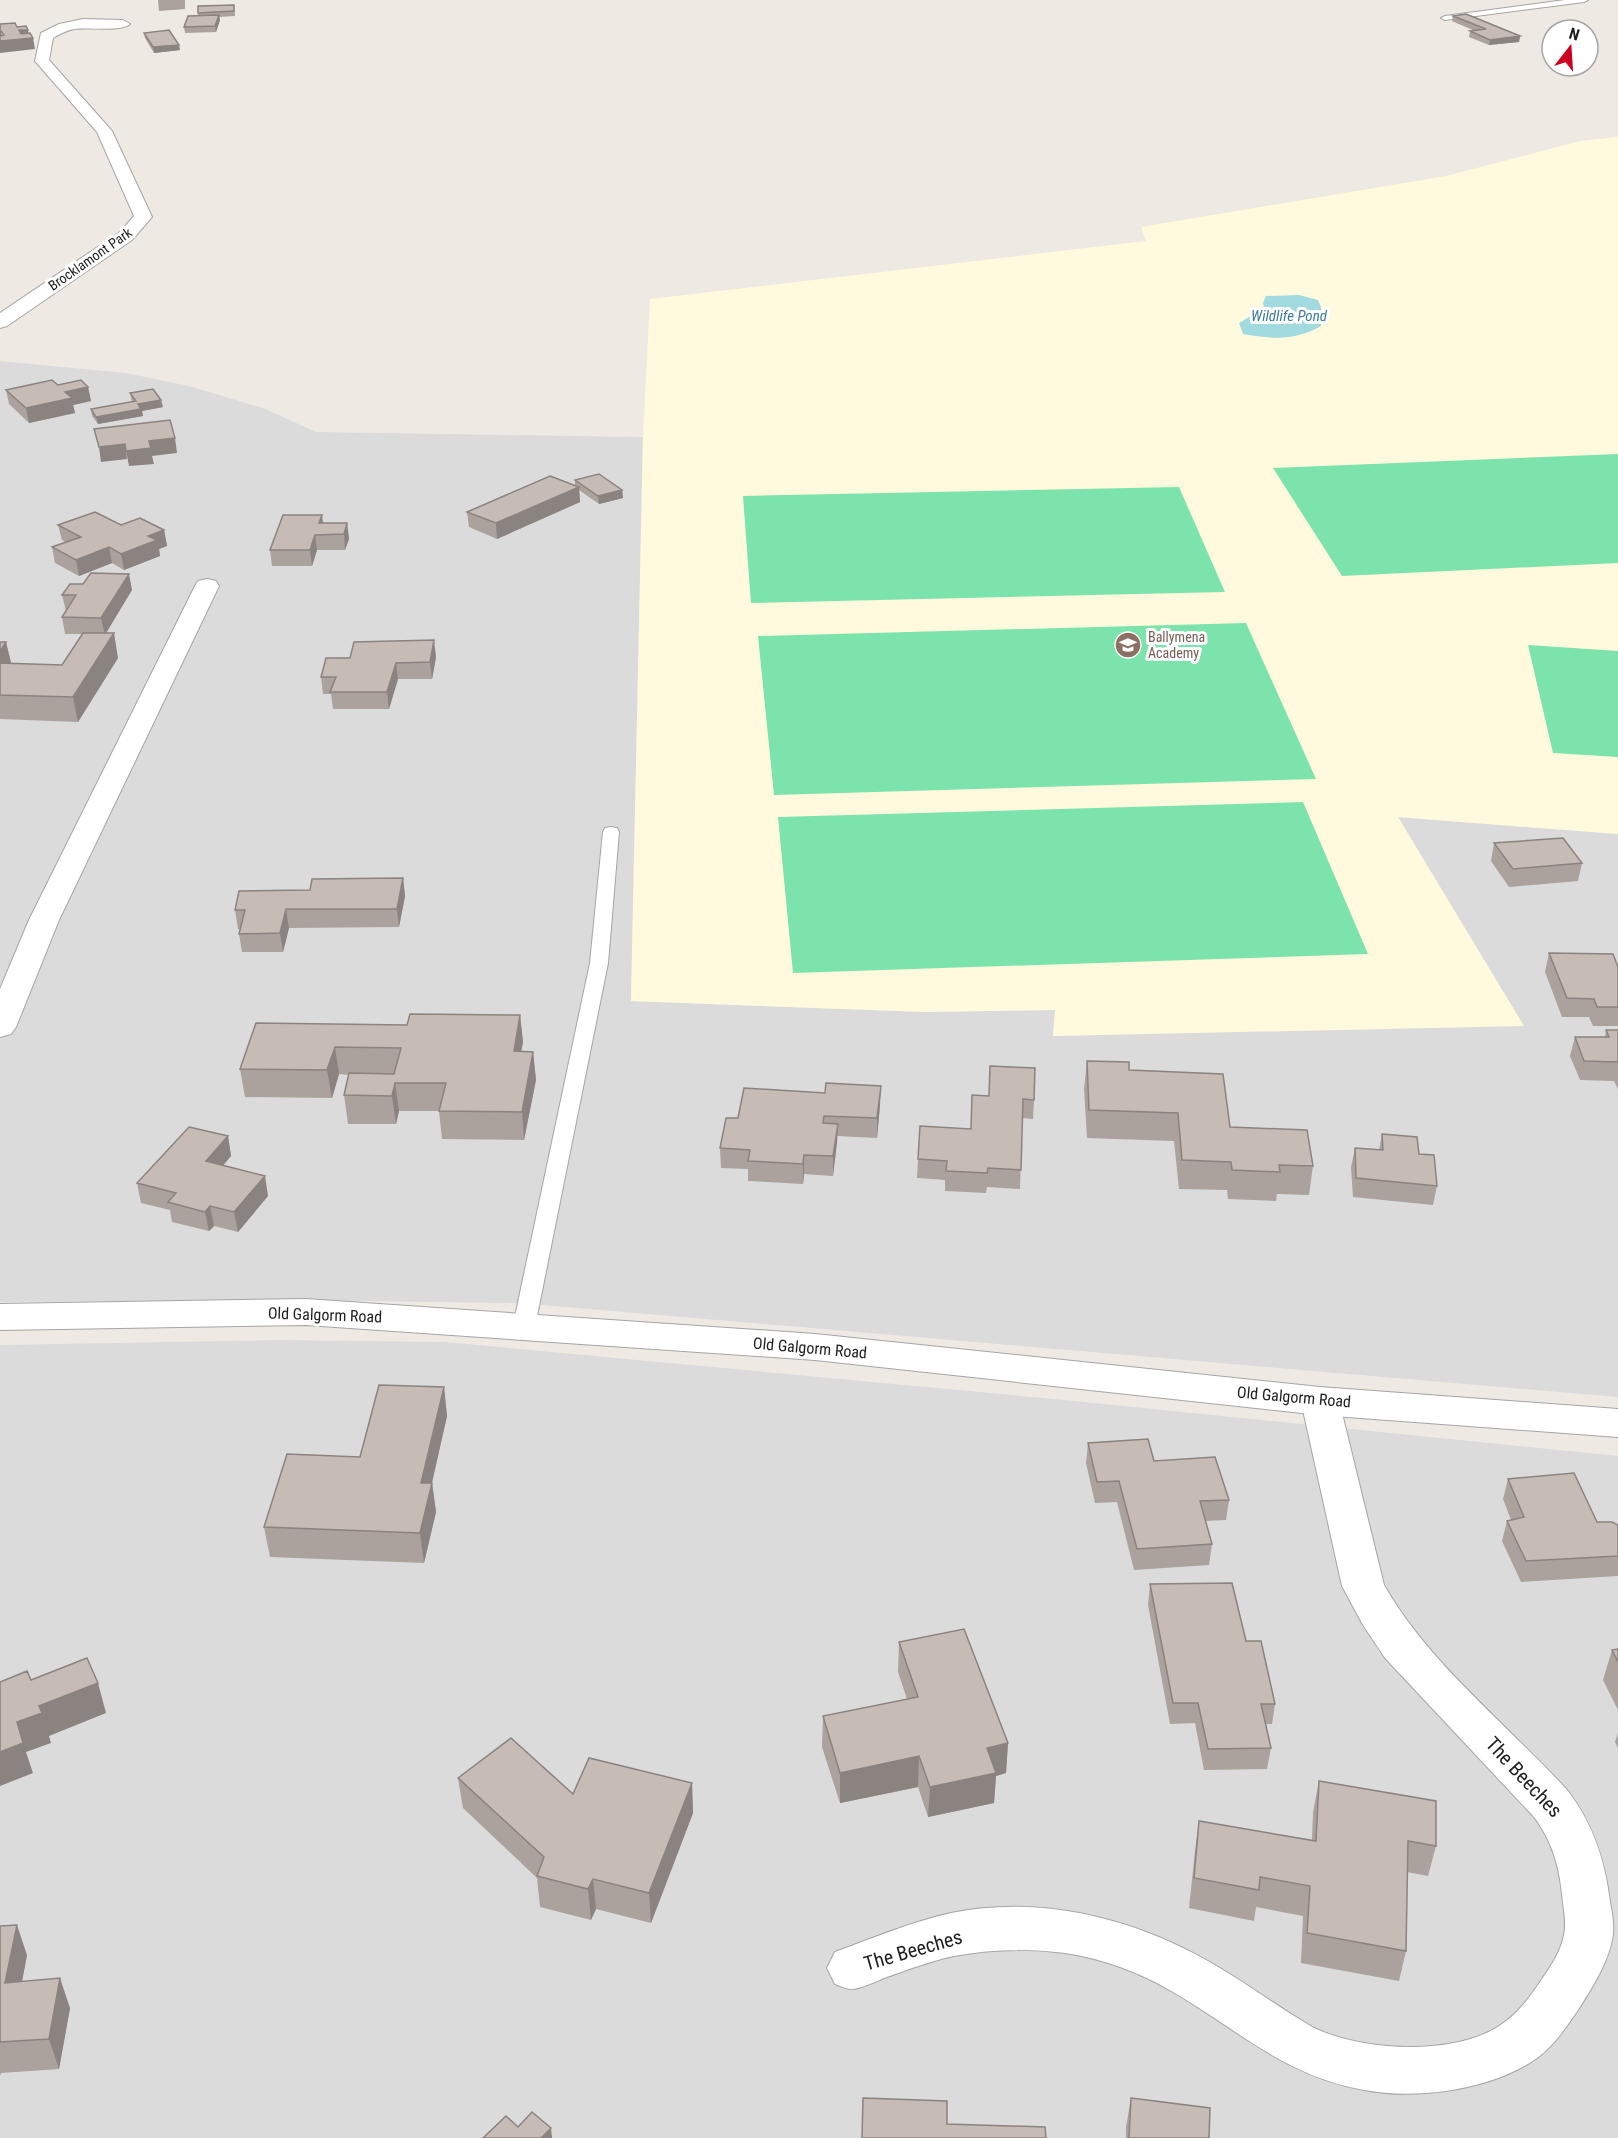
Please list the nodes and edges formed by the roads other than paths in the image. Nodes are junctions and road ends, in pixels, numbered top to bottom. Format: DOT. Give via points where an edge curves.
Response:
graph roads {
  1 [pos="1584,0"];
  2 [pos="1445,18"];
  3 [pos="123,24"];
  4 [pos="0,322"];
  5 [pos="207,586"];
  6 [pos="611,832"];
  7 [pos="0,1027"];
  8 [pos="0,1317"];
  9 [pos="524,1326"];
  10 [pos="1320,1401"];
  11 [pos="1618,1423"];
  12 [pos="852,1968"];
  1 -- 2 [label="lane"];
  3 -- 4 [label="street, Brocklamont Park" via="78,24 57,30 46,36 42,61 104,131 143,212 142,220 126,236"];
  5 -- 7 [label="street" via="44,920"];
  6 -- 9 [label="lane" via="599,963"];
  8 -- 9 [label="street, Old Galgorm Road" via="306,1312"];
  9 -- 10 [label="street, Old Galgorm Road" via="815,1347"];
  10 -- 11 [label="street, Old Galgorm Road"];
  10 -- 12 [label="street, The Beeches" via="1364,1586 1378,1613 1400,1646 1544,1794 1571,1831 1585,1889 1589,1934 1573,1974 1533,2032 1501,2054 1452,2067 1406,2070 1354,2066 1309,2050 1203,1984 1138,1951 1083,1935 1035,1929 937,1939"];
}
